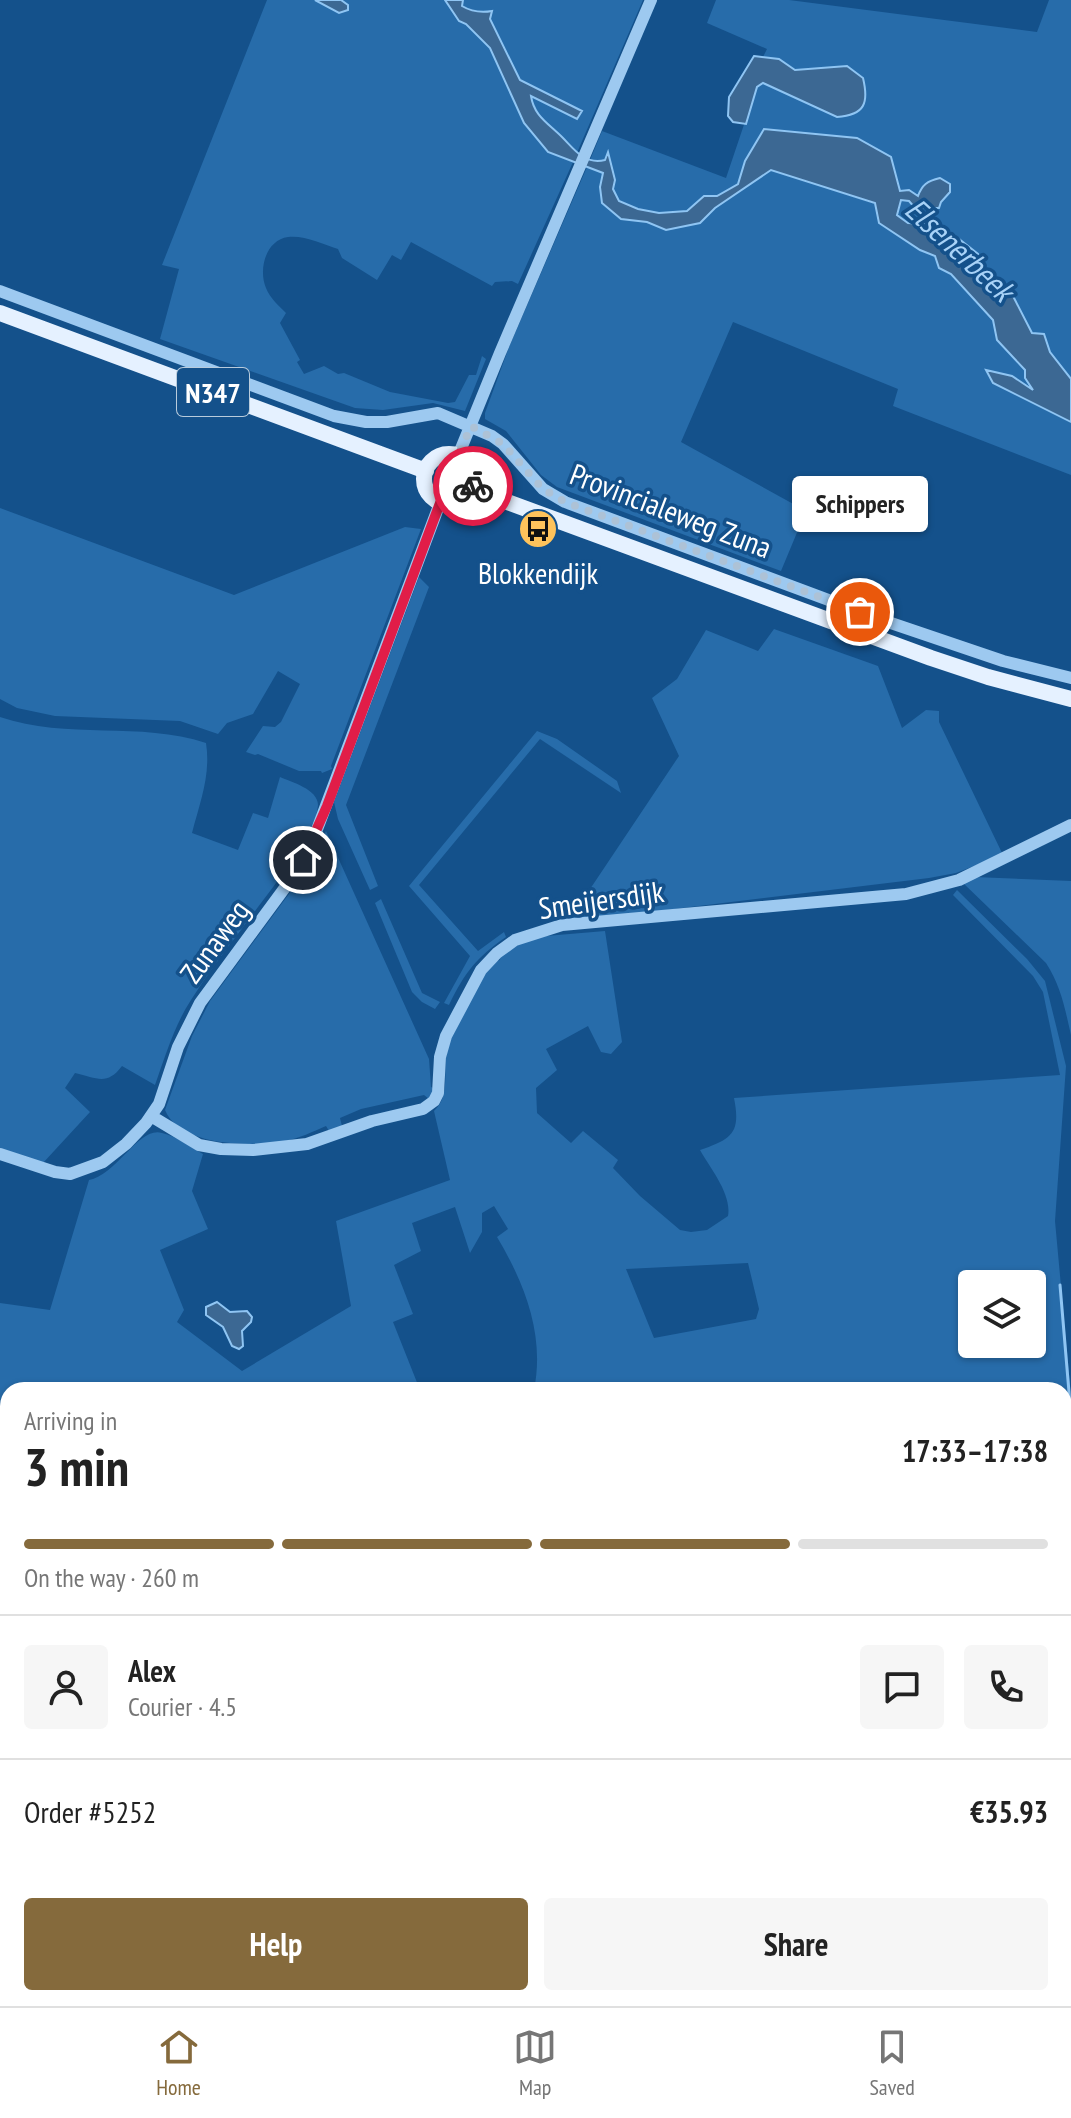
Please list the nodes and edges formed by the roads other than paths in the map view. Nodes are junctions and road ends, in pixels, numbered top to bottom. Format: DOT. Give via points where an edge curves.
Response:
graph roads {
  1 [pos="651,0"];
  2 [pos="0,291"];
  3 [pos="0,313"];
  4 [pos="471,426"];
  5 [pos="458,456"];
  6 [pos="426,471"];
  7 [pos="472,489"];
  8 [pos="440,503"];
  9 [pos="1071,678"];
  10 [pos="1071,699"];
  11 [pos="1071,825"];
  12 [pos="151,1116"];
  13 [pos="0,1154"];
  1 -- 4 [label="street"];
  2 -- 4 [label="street, Provincialeweg Zuna" via="334,416 387,422 438,413"];
  3 -- 6 [label="main road, N347"];
  4 -- 5 [label="street"];
  4 -- 9 [label="street, Provincialeweg Zuna" via="503,444 543,489 565,502 860,612 1003,661"];
  5 -- 6 [label="main road" via="441,456"];
  5 -- 7 [label="main road" via="471,468"];
  6 -- 8 [label="main road" via="427,491"];
  7 -- 8 [label="main road" via="462,501"];
  7 -- 10 [label="main road, Provincialeweg Zuna" via="931,658"];
  8 -- 12 [label="street, Zunaweg" via="310,848 200,1003"];
  11 -- 12 [label="street, Smeijersdijk" via="959,880 906,894 562,925 515,940 472,984 443,1045 438,1093 418,1111 307,1144 246,1150 199,1145"];
  12 -- 13 [label="street, Zunaweg" via="110,1157 80,1172 55,1172"];
}
